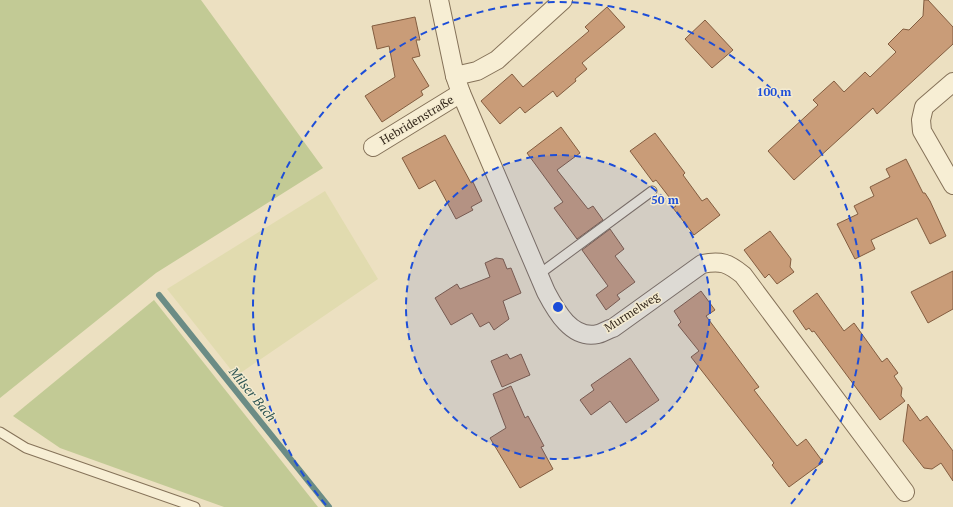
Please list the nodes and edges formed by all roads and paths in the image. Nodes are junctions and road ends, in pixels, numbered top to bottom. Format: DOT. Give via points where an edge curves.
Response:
graph roads {
  1 [pos="439,0"];
  2 [pos="563,0"];
  3 [pos="455,76"];
  4 [pos="953,82"];
  5 [pos="461,94"];
  6 [pos="373,147"];
  7 [pos="953,185"];
  8 [pos="652,190"];
  9 [pos="538,275"];
  10 [pos="0,432"];
  11 [pos="905,492"];
  12 [pos="195,507"];
  1 -- 3 [label="street, Murmelweg"];
  2 -- 3 [label="street, Hebridenstraße" via="497,60 477,71"];
  3 -- 5 [label="street, Murmelweg"];
  4 -- 7 [label="street" via="924,107 920,120 922,131"];
  5 -- 6 [label="street, Hebridenstraße"];
  5 -- 9 [label="street, Murmelweg"];
  8 -- 9 [label="lane"];
  9 -- 11 [label="street, Murmelweg" via="550,301 567,325 583,334 598,334 613,328 702,264 715,261 731,266 743,275"];
  10 -- 12 [label="lane" via="26,448"];
}
